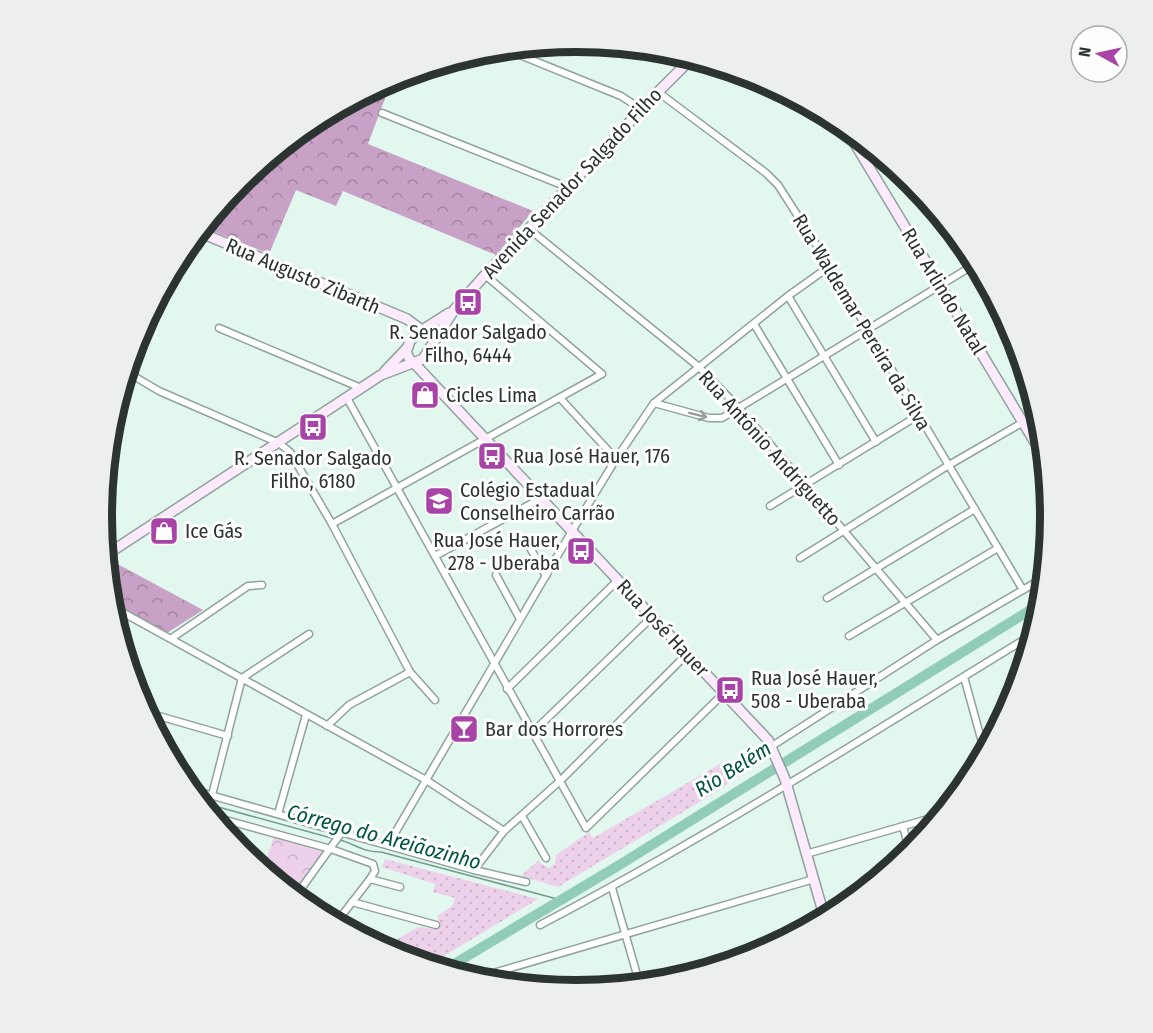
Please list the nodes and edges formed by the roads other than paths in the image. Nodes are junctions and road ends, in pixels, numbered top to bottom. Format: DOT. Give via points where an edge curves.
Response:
graph roads {
  1 [pos="521,56"];
  2 [pos="685,65"];
  3 [pos="658,92"];
  4 [pos="641,109"];
  5 [pos="382,113"];
  6 [pos="857,146"];
  7 [pos="567,187"];
  8 [pos="529,230"];
  9 [pos="207,235"];
  10 [pos="830,266"];
  11 [pos="968,268"];
  12 [pos="485,275"];
  13 [pos="941,285"];
  14 [pos="788,296"];
  15 [pos="454,310"];
  16 [pos="407,319"];
  17 [pos="754,324"];
  18 [pos="219,327"];
  19 [pos="424,330"];
  20 [pos="868,330"];
  21 [pos="434,341"];
  22 [pos="409,344"];
  23 [pos="426,354"];
  24 [pos="825,356"];
  25 [pos="412,362"];
  26 [pos="699,367"];
  27 [pos="381,375"];
  28 [pos="134,376"];
  29 [pos="429,378"];
  30 [pos="788,379"];
  31 [pos="361,388"];
  32 [pos="347,398"];
  33 [pos="560,398"];
  34 [pos="654,403"];
  35 [pos="740,409"];
  36 [pos="919,415"];
  37 [pos="1030,418"];
  38 [pos="1023,423"];
  39 [pos="486,440"];
  40 [pos="876,442"];
  41 [pos="1035,442"];
  42 [pos="279,443"];
  43 [pos="616,459"];
  44 [pos="839,465"];
  45 [pos="949,465"];
  46 [pos="805,485"];
  47 [pos="398,489"];
  48 [pos="540,499"];
  49 [pos="770,506"];
  50 [pos="975,509"];
  51 [pos="333,524"];
  52 [pos="844,530"];
  53 [pos="572,531"];
  54 [pos="528,544"];
  55 [pos="998,548"];
  56 [pos="113,550"];
  57 [pos="435,556"];
  58 [pos="800,558"];
  59 [pos="877,569"];
  60 [pos="496,575"];
  61 [pos="546,576"];
  62 [pos="618,580"];
  63 [pos="1036,582"];
  64 [pos="262,585"];
  65 [pos="1023,590"];
  66 [pos="827,598"];
  67 [pos="906,603"];
  68 [pos="122,612"];
  69 [pos="652,617"];
  70 [pos="520,620"];
  71 [pos="309,634"];
  72 [pos="849,636"];
  73 [pos="172,638"];
  74 [pos="937,640"];
  75 [pos="1024,640"];
  76 [pos="687,654"];
  77 [pos="494,664"];
  78 [pos="410,672"];
  79 [pos="963,677"];
  80 [pos="242,678"];
  81 [pos="507,688"];
  82 [pos="724,693"];
  83 [pos="435,700"];
  84 [pos="306,714"];
  85 [pos="157,715"];
  86 [pos="327,726"];
  87 [pos="532,733"];
  88 [pos="228,736"];
  89 [pos="982,742"];
  90 [pos="773,748"];
  91 [pos="426,780"];
  92 [pos="561,780"];
  93 [pos="786,782"];
  94 [pos="204,793"];
  95 [pos="212,795"];
  96 [pos="278,814"];
  97 [pos="522,816"];
  98 [pos="928,819"];
  99 [pos="226,820"];
  100 [pos="903,826"];
  101 [pos="504,831"];
  102 [pos="342,832"];
  103 [pos="907,842"];
  104 [pos="388,845"];
  105 [pos="331,849"];
  106 [pos="807,854"];
  107 [pos="546,858"];
  108 [pos="474,870"];
  109 [pos="370,879"];
  110 [pos="814,879"];
  111 [pos="526,882"];
  112 [pos="400,887"];
  113 [pos="612,888"];
  114 [pos="301,890"];
  115 [pos="352,902"];
  116 [pos="822,909"];
  117 [pos="342,916"];
  118 [pos="436,925"];
  119 [pos="540,925"];
  120 [pos="625,934"];
  121 [pos="493,973"];
  122 [pos="638,977"];
  1 -- 4 [label="street" via="621,96"];
  2 -- 3 [label="main road, Avenida Senador Salgado Filho"];
  3 -- 4 [label="main road, Avenida Senador Salgado Filho"];
  3 -- 10 [label="street, Rua Waldemar Pereira da Silva" via="778,185"];
  4 -- 7 [label="main road, Avenida Senador Salgado Filho"];
  5 -- 7 [label="street"];
  6 -- 13 [label="main road, Rua Arlindo Natal"];
  7 -- 8 [label="main road, Avenida Senador Salgado Filho"];
  8 -- 12 [label="main road, Avenida Senador Salgado Filho"];
  8 -- 26 [label="street, Rua Antônio Andriguetto"];
  9 -- 16 [label="main road, Rua Augusto Zibarth"];
  10 -- 14 [label="street"];
  10 -- 20 [label="street, Rua Waldemar Pereira da Silva"];
  11 -- 13 [label="street"];
  12 -- 15 [label="main road, Avenida Senador Salgado Filho"];
  12 -- 33 [label="street" via="602,374"];
  13 -- 20 [label="street"];
  13 -- 38 [label="main road, Rua Arlindo Natal"];
  14 -- 17 [label="street"];
  14 -- 24 [label="street"];
  15 -- 19 [label="main road, Avenida Senador Salgado Filho"];
  15 -- 21 [label="main road, Avenida Senador Salgado Filho"];
  16 -- 19 [label="main road, Rua Augusto Zibarth"];
  16 -- 22 [label="main road" via="412,330"];
  17 -- 26 [label="street"];
  17 -- 30 [label="street"];
  18 -- 31 [label="street"];
  19 -- 21 [label="main road, Rua Augusto Zibarth" via="433,333"];
  19 -- 22 [label="main road, Avenida Senador Salgado Filho"];
  20 -- 24 [label="street"];
  20 -- 36 [label="street, Rua Waldemar Pereira da Silva"];
  21 -- 23 [label="main road, Avenida Senador Salgado Filho"];
  22 -- 25 [label="main road" via="407,358"];
  22 -- 27 [label="main road"];
  23 -- 25 [label="main road"];
  23 -- 29 [label="main road" via="424,370"];
  24 -- 30 [label="street"];
  24 -- 40 [label="street"];
  25 -- 27 [label="main road"];
  25 -- 29 [label="main road, Rua José Hauer"];
  26 -- 34 [label="street"];
  26 -- 35 [label="street, Rua Antônio Andriguetto"];
  27 -- 31 [label="main road"];
  28 -- 42 [label="street" via="159,391"];
  29 -- 39 [label="main road, Rua José Hauer"];
  30 -- 35 [label="street"];
  30 -- 44 [label="street"];
  31 -- 32 [label="main road"];
  32 -- 42 [label="main road"];
  32 -- 47 [label="street"];
  33 -- 39 [label="street"];
  33 -- 43 [label="street"];
  34 -- 35 [label="street, one-way" via="716,418"];
  34 -- 43 [label="street"];
  35 -- 46 [label="street, Rua Antônio Andriguetto"];
  36 -- 40 [label="street"];
  36 -- 45 [label="street, Rua Waldemar Pereira da Silva"];
  37 -- 38 [label="street"];
  38 -- 41 [label="main road, Rua Arlindo Natal"];
  38 -- 45 [label="street"];
  39 -- 47 [label="street"];
  39 -- 48 [label="main road, Rua José Hauer"];
  40 -- 44 [label="street"];
  42 -- 51 [label="street" via="290,452"];
  42 -- 56 [label="main road"];
  43 -- 53 [label="street"];
  44 -- 46 [label="street"];
  45 -- 50 [label="street, Rua Waldemar Pereira da Silva"];
  45 -- 52 [label="street"];
  46 -- 49 [label="street"];
  46 -- 52 [label="street, Rua Antônio Andriguetto"];
  47 -- 51 [label="street"];
  47 -- 57 [label="street"];
  48 -- 53 [label="main road, Rua José Hauer"];
  48 -- 57 [label="street"];
  50 -- 55 [label="street, Rua Waldemar Pereira da Silva"];
  50 -- 59 [label="street"];
  51 -- 78 [label="street"];
  52 -- 58 [label="street"];
  52 -- 59 [label="street, Rua Antônio Andriguetto"];
  53 -- 61 [label="street"];
  53 -- 62 [label="main road, Rua José Hauer"];
  54 -- 61 [label="street"];
  55 -- 65 [label="street, Rua Waldemar Pereira da Silva"];
  55 -- 67 [label="street"];
  57 -- 77 [label="street"];
  59 -- 66 [label="street"];
  59 -- 67 [label="street, Rua Antônio Andriguetto"];
  60 -- 70 [label="street"];
  61 -- 70 [label="street"];
  62 -- 69 [label="main road, Rua José Hauer"];
  62 -- 81 [label="street"];
  63 -- 65 [label="street"];
  64 -- 73 [label="street" via="248,586"];
  65 -- 74 [label="street"];
  67 -- 72 [label="street"];
  67 -- 74 [label="street, Rua Antônio Andriguetto"];
  68 -- 73 [label="street"];
  69 -- 76 [label="main road, Rua José Hauer"];
  69 -- 87 [label="street"];
  70 -- 77 [label="street"];
  71 -- 80 [label="street"];
  73 -- 80 [label="street"];
  74 -- 90 [label="street"];
  75 -- 79 [label="street"];
  76 -- 82 [label="main road, Rua José Hauer"];
  76 -- 92 [label="street"];
  77 -- 81 [label="street"];
  77 -- 91 [label="street"];
  78 -- 83 [label="street"];
  78 -- 86 [label="street" via="349,705"];
  79 -- 89 [label="street"];
  79 -- 93 [label="street"];
  80 -- 84 [label="street"];
  80 -- 88 [label="street"];
  81 -- 87 [label="street"];
  82 -- 90 [label="main road, Rua José Hauer"];
  82 -- 92 [label="street" via="586,828"];
  84 -- 86 [label="street"];
  84 -- 96 [label="street"];
  85 -- 88 [label="street"];
  86 -- 91 [label="street"];
  87 -- 92 [label="street"];
  88 -- 95 [label="street"];
  90 -- 93 [label="main road, Rua José Hauer"];
  91 -- 101 [label="street"];
  91 -- 104 [label="street"];
  92 -- 97 [label="street"];
  93 -- 106 [label="main road, Rua José Hauer"];
  93 -- 113 [label="street"];
  94 -- 95 [label="street"];
  95 -- 96 [label="street"];
  96 -- 102 [label="street"];
  97 -- 101 [label="street"];
  97 -- 107 [label="street"];
  98 -- 100 [label="street"];
  99 -- 105 [label="street"];
  100 -- 103 [label="street"];
  100 -- 106 [label="street"];
  101 -- 108 [label="street"];
  102 -- 104 [label="street"];
  102 -- 105 [label="street"];
  104 -- 108 [label="street"];
  105 -- 109 [label="street" via="375,867"];
  105 -- 114 [label="street"];
  106 -- 110 [label="main road, Rua José Hauer"];
  108 -- 111 [label="street"];
  109 -- 112 [label="street"];
  109 -- 115 [label="street"];
  110 -- 116 [label="main road, Rua José Hauer"];
  110 -- 120 [label="street"];
  113 -- 119 [label="street"];
  113 -- 120 [label="street"];
  115 -- 117 [label="street"];
  115 -- 118 [label="street"];
  120 -- 121 [label="street"];
  120 -- 122 [label="street"];
}
